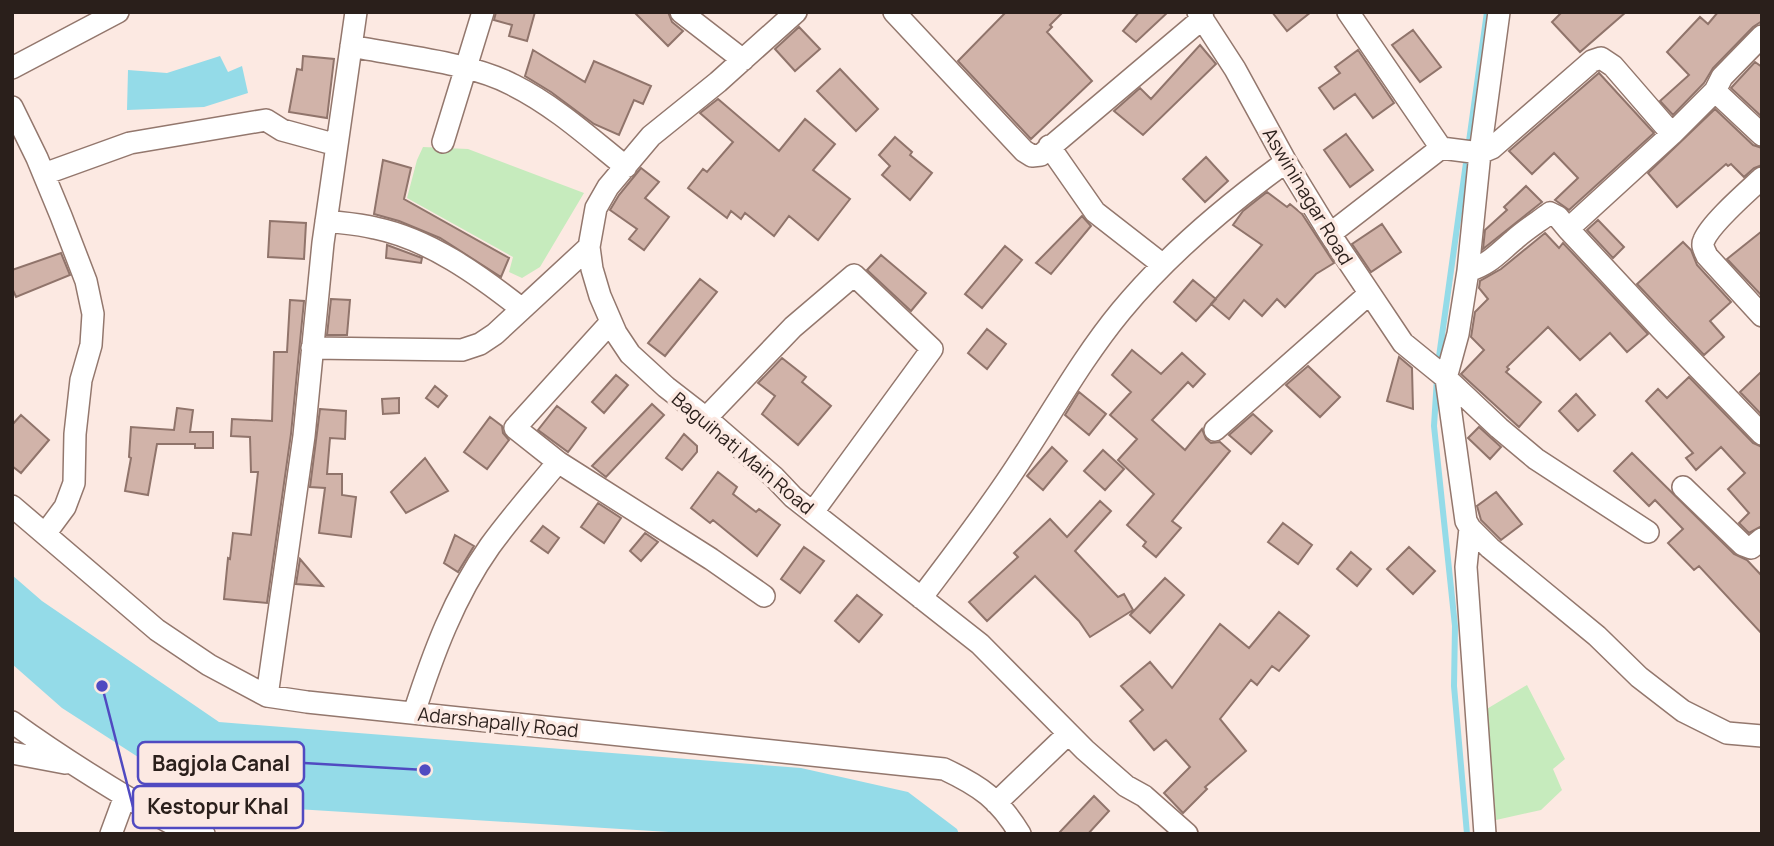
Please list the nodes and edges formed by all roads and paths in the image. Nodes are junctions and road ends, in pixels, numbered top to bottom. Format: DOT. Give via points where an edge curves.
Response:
graph roads {
  1 [pos="118,12"];
  2 [pos="356,12"];
  3 [pos="483,12"];
  4 [pos="681,12"];
  5 [pos="796,12"];
  6 [pos="894,12"];
  7 [pos="1348,12"];
  8 [pos="1499,12"];
  9 [pos="1201,15"];
  10 [pos="1762,36"];
  11 [pos="351,46"];
  12 [pos="743,60"];
  13 [pos="12,68"];
  14 [pos="467,68"];
  15 [pos="1715,91"];
  16 [pos="12,107"];
  17 [pos="1672,134"];
  18 [pos="1762,135"];
  19 [pos="443,142"];
  20 [pos="337,145"];
  21 [pos="1049,146"];
  22 [pos="1464,151"];
  23 [pos="1286,162"];
  24 [pos="626,167"];
  25 [pos="44,174"];
  26 [pos="1762,178"];
  27 [pos="326,221"];
  28 [pos="1568,229"];
  29 [pos="1330,234"];
  30 [pos="589,247"];
  31 [pos="1163,265"];
  32 [pos="1468,271"];
  33 [pos="1369,294"];
  34 [pos="522,309"];
  35 [pos="1762,316"];
  36 [pos="611,322"];
  37 [pos="312,348"];
  38 [pos="1440,374"];
  39 [pos="706,418"];
  40 [pos="1215,430"];
  41 [pos="1762,434"];
  42 [pos="558,462"];
  43 [pos="1683,487"];
  44 [pos="12,506"];
  45 [pos="813,512"];
  46 [pos="1469,528"];
  47 [pos="1648,532"];
  48 [pos="45,534"];
  49 [pos="1762,539"];
  50 [pos="764,596"];
  51 [pos="921,598"];
  52 [pos="267,696"];
  53 [pos="414,713"];
  54 [pos="12,722"];
  55 [pos="1068,734"];
  56 [pos="1762,736"];
  57 [pos="12,753"];
  58 [pos="71,765"];
  59 [pos="125,796"];
  60 [pos="996,803"];
  61 [pos="196,833"];
  62 [pos="111,834"];
  63 [pos="1020,834"];
  64 [pos="1187,834"];
  65 [pos="1485,834"];
  1 -- 13 [label="street"];
  2 -- 11 [label="street"];
  3 -- 14 [label="street"];
  4 -- 12 [label="street"];
  5 -- 12 [label="street, Baguihati Main Road"];
  6 -- 21 [label="street" via="1024,151 1041,155"];
  7 -- 22 [label="street"];
  8 -- 22 [label="street"];
  9 -- 21 [label="street"];
  9 -- 23 [label="street, Aswininagar Road"];
  10 -- 15 [label="street" via="1722,77"];
  11 -- 14 [label="street"];
  11 -- 20 [label="street"];
  12 -- 24 [label="street, Baguihati Main Road" via="651,136"];
  14 -- 19 [label="street"];
  14 -- 24 [label="street" via="511,83 552,108"];
  15 -- 17 [label="street"];
  15 -- 18 [label="street"];
  16 -- 25 [label="street"];
  17 -- 22 [label="street" via="1614,66 1601,58 1549,96 1492,148"];
  17 -- 28 [label="street"];
  20 -- 25 [label="street" via="282,130 265,120 130,143"];
  20 -- 27 [label="street"];
  21 -- 31 [label="street" via="1095,212"];
  22 -- 29 [label="street"];
  22 -- 32 [label="street"];
  23 -- 29 [label="street, Aswininagar Road"];
  23 -- 31 [label="street" via="1230,202"];
  24 -- 30 [label="street, Baguihati Main Road" via="596,208"];
  25 -- 48 [label="street" via="86,281 93,314 75,434 74,483 65,507"];
  26 -- 35 [label="street" via="1703,241 1707,256"];
  27 -- 34 [label="street" via="376,228 411,239 472,272"];
  27 -- 37 [label="street"];
  28 -- 32 [label="street" via="1550,213 1492,260"];
  28 -- 41 [label="street"];
  29 -- 33 [label="street, Aswininagar Road"];
  30 -- 34 [label="street"];
  30 -- 36 [label="street, Baguihati Main Road" via="594,278"];
  31 -- 51 [label="street" via="1120,312 992,504"];
  32 -- 38 [label="street" via="1458,334"];
  33 -- 38 [label="street, Aswininagar Road" via="1403,343"];
  33 -- 40 [label="street"];
  34 -- 37 [label="street" via="495,334 462,350"];
  36 -- 39 [label="street, Baguihati Main Road" via="630,354"];
  36 -- 42 [label="street" via="515,428"];
  37 -- 52 [label="street"];
  38 -- 46 [label="street"];
  38 -- 47 [label="street, Aswininagar Road" via="1536,458"];
  39 -- 45 [label="street, Baguihati Main Road"];
  39 -- 45 [label="street" via="793,327 853,275 932,349"];
  42 -- 50 [label="street"];
  42 -- 53 [label="street" via="490,547 464,588 443,630"];
  43 -- 49 [label="street" via="1743,545 1751,548"];
  44 -- 48 [label="street, Adarshapally Road"];
  45 -- 51 [label="street, Baguihati Main Road"];
  46 -- 56 [label="street" via="1683,711 1727,733"];
  46 -- 65 [label="street" via="1466,567"];
  48 -- 52 [label="street, Adarshapally Road" via="157,630"];
  51 -- 55 [label="street, Baguihati Main Road" via="979,644"];
  52 -- 53 [label="street, Adarshapally Road"];
  53 -- 60 [label="street, Adarshapally Road" via="944,769 977,785"];
  54 -- 58 [label="street"];
  55 -- 60 [label="street"];
  55 -- 64 [label="street, Baguihati Main Road"];
  57 -- 58 [label="street"];
  58 -- 59 [label="street"];
  59 -- 61 [label="street"];
  59 -- 62 [label="street"];
  60 -- 63 [label="street, Adarshapally Road"];
}
